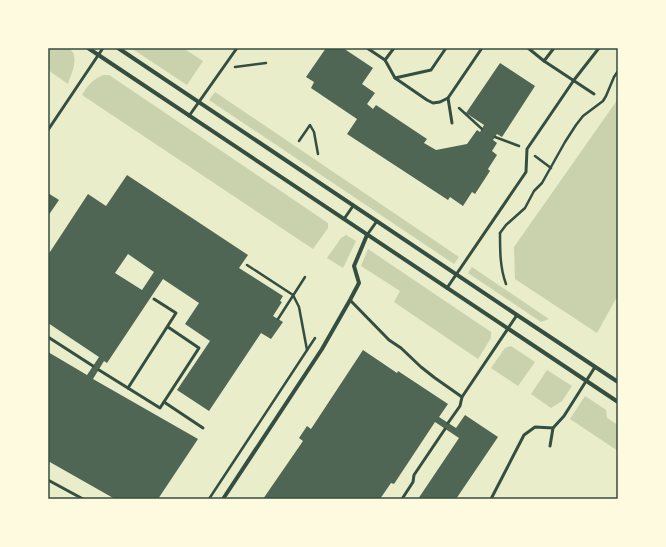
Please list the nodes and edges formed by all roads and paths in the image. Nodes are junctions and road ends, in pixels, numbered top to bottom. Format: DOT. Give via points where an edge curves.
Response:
graph roads {
  1 [pos="88,48"];
  2 [pos="103,48"];
  3 [pos="118,48"];
  4 [pos="237,48"];
  5 [pos="367,48"];
  6 [pos="394,48"];
  7 [pos="446,48"];
  8 [pos="482,48"];
  9 [pos="528,48"];
  10 [pos="554,48"];
  11 [pos="599,48"];
  12 [pos="98,55"];
  13 [pos="385,60"];
  14 [pos="544,61"];
  15 [pos="266,63"];
  16 [pos="233,68"];
  17 [pos="618,71"];
  18 [pos="395,78"];
  19 [pos="574,80"];
  20 [pos="594,94"];
  21 [pos="448,98"];
  22 [pos="199,102"];
  23 [pos="189,116"];
  24 [pos="452,123"];
  25 [pos="482,129"];
  26 [pos="48,130"];
  27 [pos="495,137"];
  28 [pos="299,141"];
  29 [pos="526,149"];
  30 [pos="318,154"];
  31 [pos="551,168"];
  32 [pos="353,206"];
  33 [pos="498,213"];
  34 [pos="344,220"];
  35 [pos="377,221"];
  36 [pos="500,233"];
  37 [pos="367,235"];
  38 [pos="247,265"];
  39 [pos="456,274"];
  40 [pos="305,277"];
  41 [pos="506,284"];
  42 [pos="447,288"];
  43 [pos="293,295"];
  44 [pos="154,299"];
  45 [pos="350,300"];
  46 [pos="517,316"];
  47 [pos="278,319"];
  48 [pos="168,327"];
  49 [pos="508,329"];
  50 [pos="318,334"];
  51 [pos="48,337"];
  52 [pos="307,350"];
  53 [pos="93,366"];
  54 [pos="595,367"];
  55 [pos="99,370"];
  56 [pos="585,381"];
  57 [pos="618,382"];
  58 [pos="128,388"];
  59 [pos="462,396"];
  60 [pos="164,402"];
  61 [pos="618,402"];
  62 [pos="448,423"];
  63 [pos="203,428"];
  64 [pos="553,428"];
  65 [pos="445,429"];
  66 [pos="550,446"];
  67 [pos="48,480"];
  68 [pos="83,499"];
  69 [pos="209,499"];
  70 [pos="224,499"];
  71 [pos="402,499"];
  72 [pos="491,499"];
  1 -- 12 [label="street"];
  2 -- 12 [label="lane"];
  3 -- 22 [label="street"];
  4 -- 22 [label="lane"];
  5 -- 13 [label="lane"];
  6 -- 13 [label="lane"];
  7 -- 18 [label="lane" via="431,70"];
  8 -- 21 [label="lane"];
  9 -- 14 [label="lane"];
  10 -- 14 [label="lane"];
  11 -- 19 [label="lane"];
  12 -- 23 [label="street"];
  12 -- 26 [label="lane"];
  13 -- 18 [label="lane"];
  14 -- 19 [label="lane"];
  15 -- 16 [label="path"];
  17 -- 31 [label="path" via="603,100 576,125"];
  18 -- 21 [label="lane" via="433,103"];
  19 -- 20 [label="lane"];
  19 -- 29 [label="lane"];
  21 -- 24 [label="lane"];
  21 -- 25 [label="path"];
  22 -- 23 [label="lane"];
  22 -- 32 [label="street"];
  23 -- 34 [label="street"];
  27 -- 29 [label="path"];
  28 -- 30 [label="path" via="310,125"];
  29 -- 31 [label="path"];
  29 -- 33 [label="lane" via="526,172"];
  31 -- 36 [label="path" via="525,208"];
  32 -- 34 [label="lane"];
  32 -- 35 [label="street"];
  33 -- 36 [label="path"];
  33 -- 39 [label="lane"];
  34 -- 37 [label="street"];
  35 -- 37 [label="lane"];
  35 -- 39 [label="street"];
  36 -- 41 [label="path" via="501,264"];
  37 -- 42 [label="street"];
  37 -- 45 [label="street" via="354,266 359,283"];
  38 -- 43 [label="path"];
  39 -- 42 [label="lane"];
  39 -- 46 [label="street"];
  40 -- 43 [label="path"];
  42 -- 49 [label="street"];
  43 -- 47 [label="path"];
  43 -- 52 [label="path" via="299,307"];
  44 -- 48 [label="lane" via="176,313"];
  45 -- 59 [label="lane" via="389,340"];
  45 -- 70 [label="street" via="322,349"];
  46 -- 49 [label="lane"];
  46 -- 54 [label="street"];
  48 -- 58 [label="lane"];
  48 -- 60 [label="lane" via="199,348"];
  49 -- 56 [label="street"];
  49 -- 59 [label="lane"];
  50 -- 52 [label="path"];
  51 -- 53 [label="lane"];
  52 -- 69 [label="path"];
  54 -- 56 [label="lane"];
  54 -- 57 [label="street"];
  55 -- 58 [label="lane"];
  56 -- 61 [label="street"];
  56 -- 64 [label="lane" via="564,416"];
  58 -- 60 [label="lane" via="160,408"];
  59 -- 62 [label="lane" via="460,406"];
  60 -- 63 [label="lane"];
  64 -- 66 [label="lane"];
  64 -- 72 [label="lane" via="535,427 524,435"];
  65 -- 71 [label="lane" via="414,475 413,482"];
  67 -- 68 [label="lane"];
}
